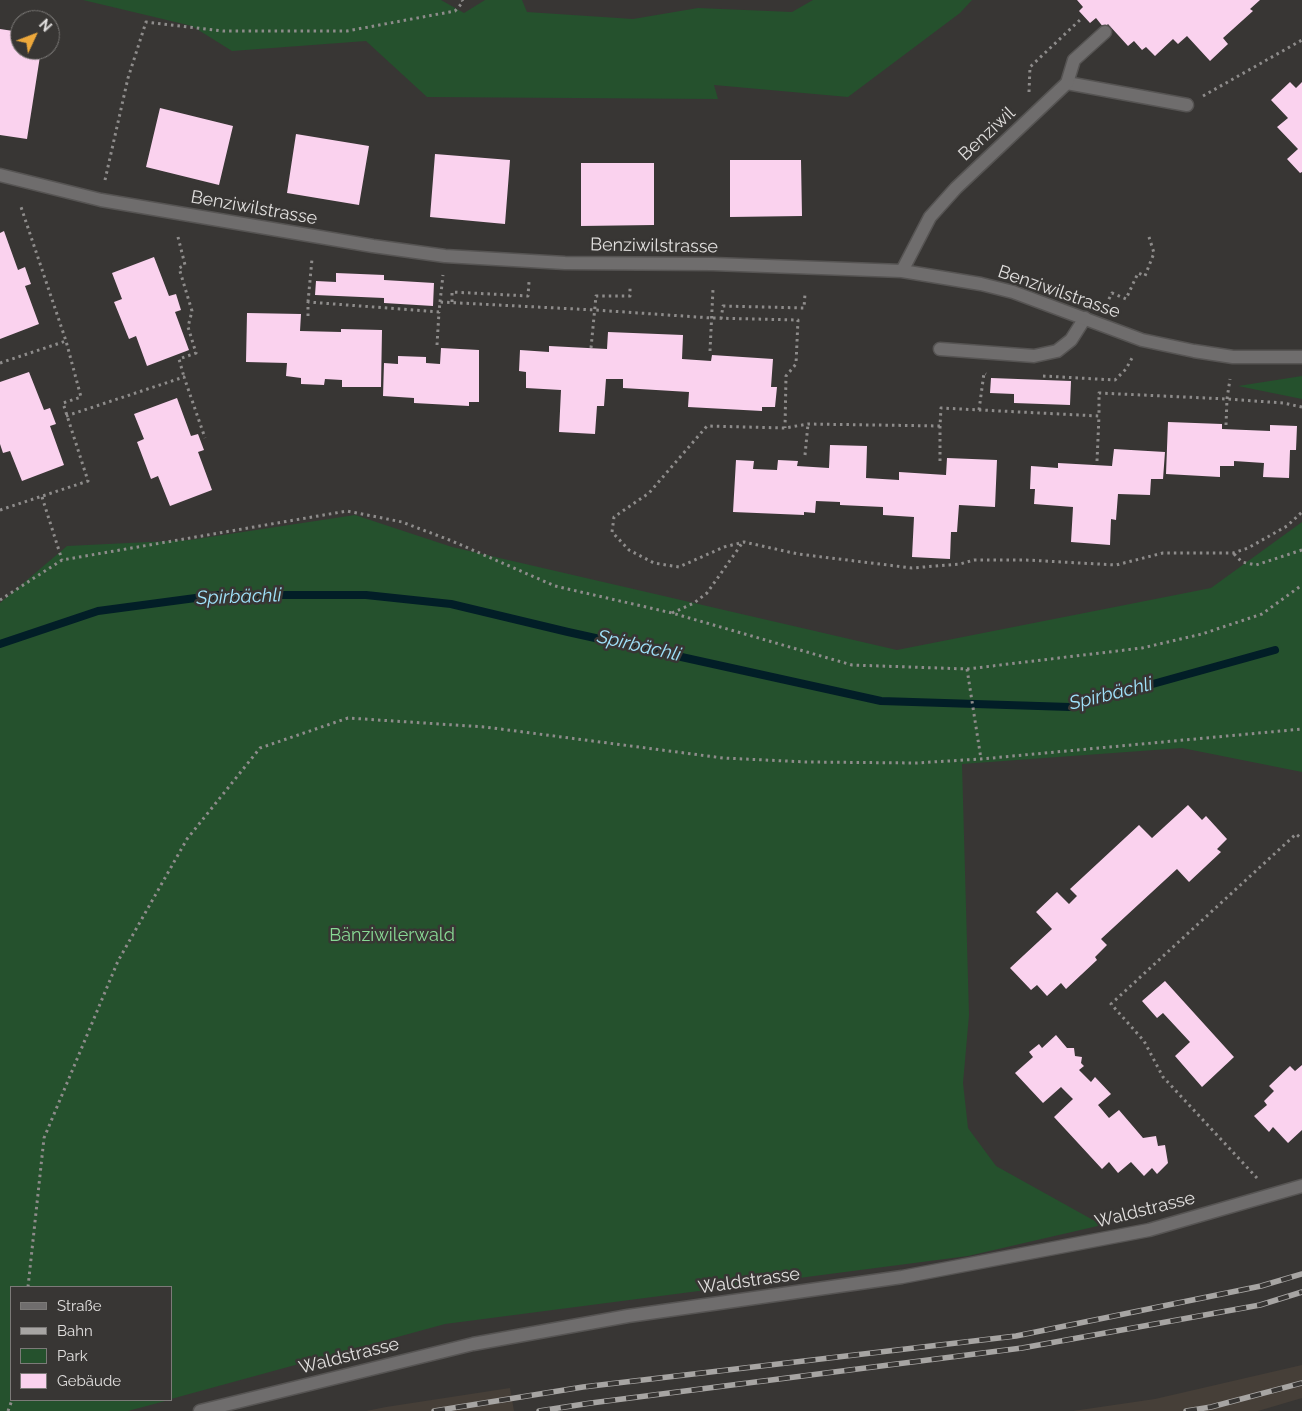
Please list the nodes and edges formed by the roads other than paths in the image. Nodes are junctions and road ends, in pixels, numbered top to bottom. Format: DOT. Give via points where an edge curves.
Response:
graph roads {
  1 [pos="1105,32"];
  2 [pos="1067,83"];
  3 [pos="1187,104"];
  4 [pos="0,175"];
  5 [pos="902,271"];
  6 [pos="1085,318"];
  7 [pos="940,348"];
  8 [pos="1302,357"];
  9 [pos="1302,1186"];
  10 [pos="200,1411"];
  1 -- 2 [label="street, Benziwil" via="1074,60"];
  2 -- 3 [label="street"];
  2 -- 5 [label="street, Benziwil" via="956,188 930,218"];
  4 -- 5 [label="street, Benziwilstrasse" via="101,200 445,256 566,263"];
  5 -- 6 [label="street, Benziwilstrasse" via="1013,292"];
  6 -- 7 [label="street" via="1071,340 1056,351 1034,356"];
  6 -- 8 [label="street, Benziwilstrasse" via="1142,340 1194,352 1233,357"];
  9 -- 10 [label="street, Waldstrasse" via="1149,1230 902,1277 628,1316 473,1344"];
}
